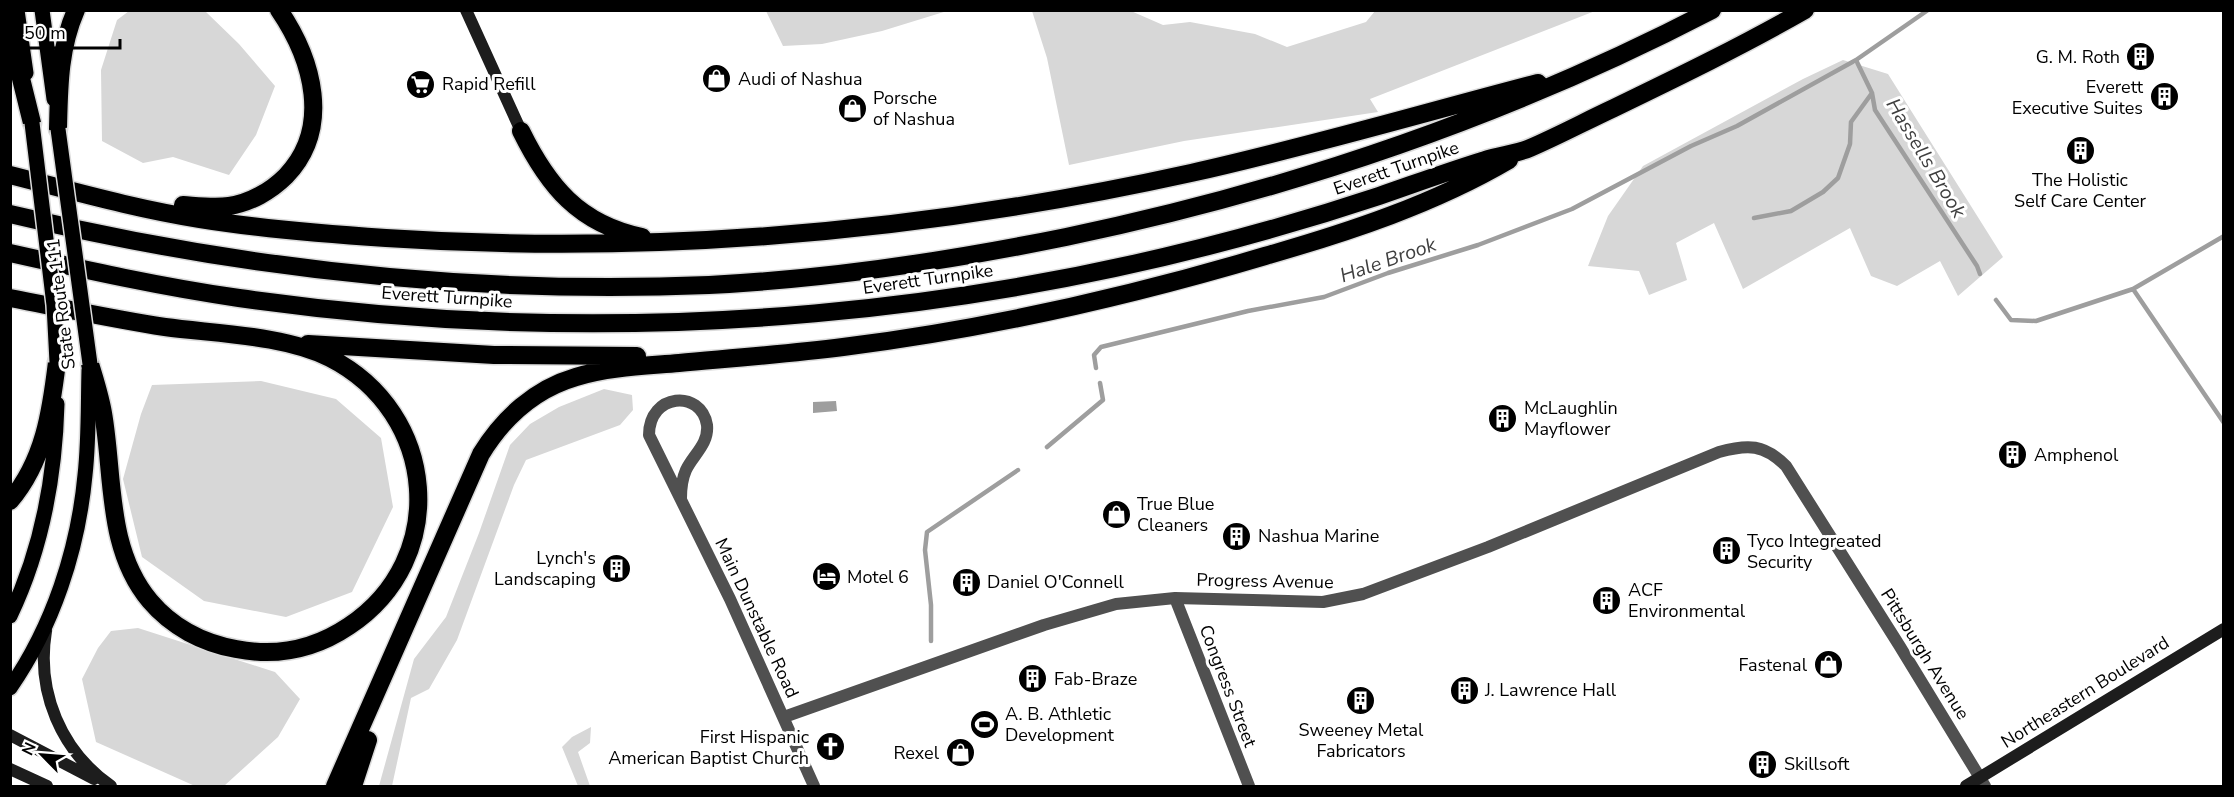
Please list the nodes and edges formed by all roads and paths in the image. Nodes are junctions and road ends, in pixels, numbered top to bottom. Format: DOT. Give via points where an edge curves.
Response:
graph roads {
  1 [pos="17,10"];
  2 [pos="42,10"];
  3 [pos="76,10"];
  4 [pos="279,10"];
  5 [pos="466,10"];
  6 [pos="1712,10"];
  7 [pos="1805,10"];
  8 [pos="10,34"];
  9 [pos="1595,68"];
  10 [pos="32,123"];
  11 [pos="58,129"];
  12 [pos="521,131"];
  13 [pos="1525,151"];
  14 [pos="10,175"];
  15 [pos="100,197"];
  16 [pos="10,214"];
  17 [pos="670,241"];
  18 [pos="10,253"];
  19 [pos="10,296"];
  20 [pos="277,342"];
  21 [pos="797,352"];
  22 [pos="57,362"];
  23 [pos="90,364"];
  24 [pos="1736,447"];
  25 [pos="681,498"];
  26 [pos="10,501"];
  27 [pos="455,513"];
  28 [pos="1175,598"];
  29 [pos="10,616"];
  30 [pos="48,620"];
  31 [pos="2223,629"];
  32 [pos="10,688"];
  33 [pos="784,717"];
  34 [pos="10,735"];
  35 [pos="10,769"];
  36 [pos="1982,782"];
  37 [pos="47,786"];
  38 [pos="110,786"];
  39 [pos="335,786"];
  40 [pos="353,786"];
  41 [pos="814,786"];
  42 [pos="1249,786"];
  43 [pos="1966,786"];
  1 -- 10 [label="main road, State Route 111"];
  2 -- 11 [label="main road, State Route 111"];
  3 -- 11 [label="highway" via="60,69"];
  4 -- 15 [label="highway" via="300,47 314,98 309,138 289,173 263,193 228,206"];
  5 -- 12 [label="street"];
  6 -- 9 [label="highway, Everett Turnpike"];
  7 -- 13 [label="highway, Everett Turnpike" via="1721,56"];
  8 -- 10 [label="highway"];
  9 -- 16 [label="highway, Everett Turnpike" via="1406,144 1231,199 964,257 812,277 712,285 609,287 407,279 205,255"];
  9 -- 17 [label="highway" via="1251,159 1116,188 867,226"];
  10 -- 22 [label="main road, State Route 111, bridge"];
  11 -- 23 [label="main road, State Route 111, bridge"];
  12 -- 17 [label="highway" via="542,170 578,208 624,232"];
  13 -- 18 [label="highway, Everett Turnpike" via="1489,159 1295,223 1098,273 948,299 745,320 562,324 390,315 189,290"];
  13 -- 21 [label="highway" via="1473,181 1428,200 1332,235 1206,273 988,324"];
  14 -- 15 [label="highway"];
  15 -- 17 [label="highway" via="196,218 334,234 505,244"];
  19 -- 20 [label="highway" via="164,327"];
  20 -- 21 [label="highway" via="514,356"];
  20 -- 23 [label="highway" via="327,356 375,392 397,420 407,441 419,497 408,555 387,592 334,635 314,645 285,651 246,651 207,642 173,623 144,594 121,547 103,411"];
  21 -- 27 [label="highway" via="617,368 550,387 523,404 499,427 481,454"];
  22 -- 26 [label="highway" via="40,452 27,480"];
  22 -- 29 [label="main road, State Route 111" via="51,482 36,549"];
  23 -- 30 [label="main road, State Route 111" via="87,455 80,513 64,577"];
  24 -- 28 [label="street, Progress Avenue" via="1363,594 1323,602"];
  24 -- 36 [label="street, Pittsburgh Avenue" via="1769,452 1786,466"];
  25 -- 25 [label="street, Main Dunstable Road" via="649,435 658,409 675,400 700,411 707,429 702,447 686,470"];
  25 -- 33 [label="street, Main Dunstable Road"];
  27 -- 39 [label="highway"];
  27 -- 40 [label="highway"];
  28 -- 33 [label="street, Progress Avenue" via="1081,613"];
  28 -- 42 [label="street, Congress Street"];
  30 -- 32 [label="main road, State Route 111"];
  30 -- 38 [label="street" via="44,665 54,715 79,758"];
  31 -- 36 [label="street, Northeastern Boulevard"];
  33 -- 41 [label="street, Main Dunstable Road"];
  34 -- 38 [label="street"];
  35 -- 37 [label="street"];
  36 -- 43 [label="street, Northeastern Boulevard"];
}
